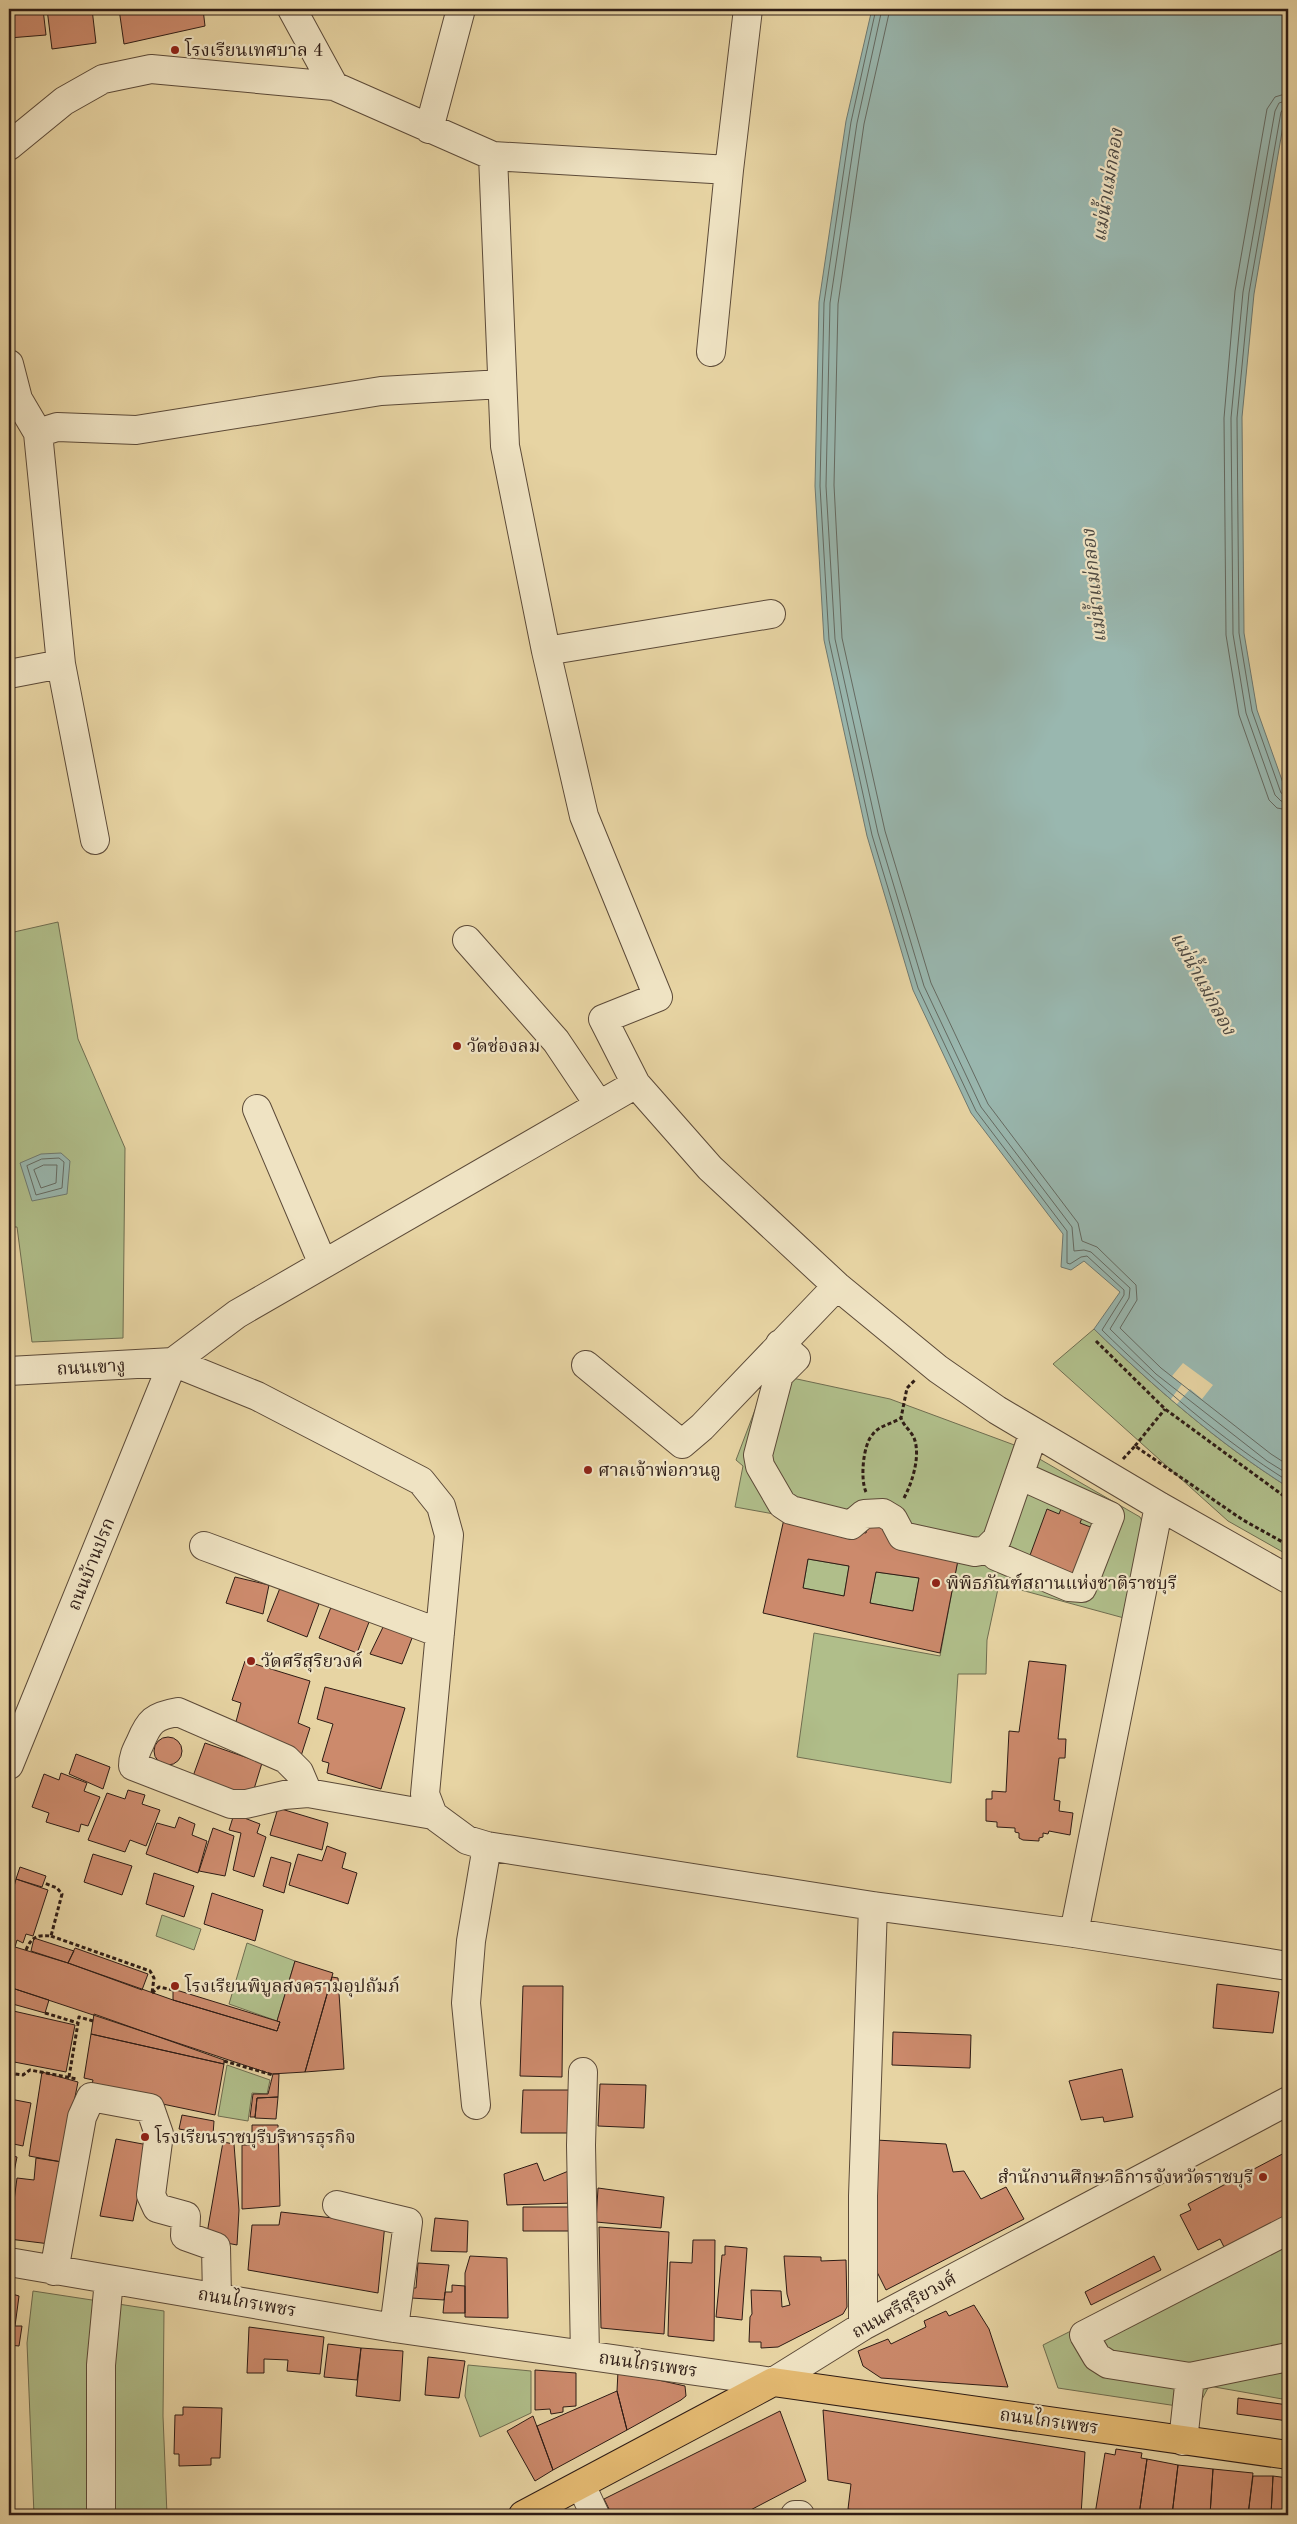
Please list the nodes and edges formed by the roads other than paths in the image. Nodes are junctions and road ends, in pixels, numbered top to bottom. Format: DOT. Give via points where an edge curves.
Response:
graph roads {
  1 [pos="292,9"];
  2 [pos="461,9"];
  3 [pos="748,9"];
  4 [pos="334,86"];
  5 [pos="429,129"];
  6 [pos="9,146"];
  7 [pos="493,156"];
  8 [pos="729,170"];
  9 [pos="711,352"];
  10 [pos="9,364"];
  11 [pos="502,384"];
  12 [pos="38,433"];
  13 [pos="771,614"];
  14 [pos="546,651"];
  15 [pos="61,664"];
  16 [pos="9,674"];
  17 [pos="95,840"];
  18 [pos="467,940"];
  19 [pos="636,1084"];
  20 [pos="599,1105"];
  21 [pos="257,1109"];
  22 [pos="323,1264"];
  23 [pos="837,1286"];
  24 [pos="780,1344"];
  25 [pos="173,1362"];
  26 [pos="586,1365"];
  27 [pos="9,1371"];
  28 [pos="1034,1432"];
  29 [pos="1019,1475"];
  30 [pos="1159,1506"];
  31 [pos="204,1546"];
  32 [pos="988,1548"];
  33 [pos="1288,1579"];
  34 [pos="440,1633"];
  35 [pos="9,1765"];
  36 [pos="308,1793"];
  37 [pos="433,1815"];
  38 [pos="487,1846"];
  39 [pos="873,1906"];
  40 [pos="1074,1933"];
  41 [pos="1288,1966"];
  42 [pos="583,2072"];
  43 [pos="1288,2101"];
  44 [pos="476,2104"];
  45 [pos="337,2205"];
  46 [pos="1288,2230"];
  47 [pos="9,2262"];
  48 [pos="54,2270"];
  49 [pos="109,2280"];
  50 [pos="217,2297"];
  51 [pos="863,2326"];
  52 [pos="394,2328"];
  53 [pos="585,2355"];
  54 [pos="1288,2357"];
  55 [pos="1190,2376"];
  56 [pos="773,2382"];
  57 [pos="1183,2441"];
  58 [pos="1288,2455"];
  59 [pos="581,2485"];
  60 [pos="101,2515"];
  61 [pos="523,2515"];
  62 [pos="595,2515"];
  63 [pos="796,2515"];
  64 [pos="800,2515"];
  1 -- 4 [label="street"];
  2 -- 5 [label="street"];
  3 -- 8 [label="street"];
  4 -- 5 [label="street"];
  4 -- 6 [label="street" via="151,69 103,79 64,101"];
  5 -- 7 [label="street"];
  7 -- 8 [label="street"];
  7 -- 11 [label="street"];
  8 -- 9 [label="street"];
  10 -- 12 [label="street" via="18,399"];
  11 -- 12 [label="street" via="381,391 136,430 57,427"];
  11 -- 14 [label="street" via="505,446"];
  12 -- 15 [label="street"];
  13 -- 14 [label="street"];
  14 -- 19 [label="street" via="584,816 658,997 603,1020"];
  15 -- 16 [label="street"];
  15 -- 17 [label="street"];
  18 -- 20 [label="street" via="556,1041"];
  19 -- 20 [label="street"];
  19 -- 23 [label="street" via="710,1168"];
  20 -- 22 [label="street"];
  21 -- 22 [label="street"];
  22 -- 25 [label="street" via="237,1314"];
  23 -- 24 [label="street"];
  23 -- 28 [label="street" via="929,1362"];
  24 -- 26 [label="street" via="682,1444"];
  24 -- 32 [label="street" via="796,1358 779,1375 758,1455 760,1466 782,1504 791,1510 851,1525 864,1514 883,1512 893,1519 902,1536 975,1552"];
  25 -- 27 [label="street, ถนนเขางู"];
  25 -- 34 [label="street" via="257,1396 421,1481 441,1506 449,1535"];
  25 -- 35 [label="street, ถนนบ้านปรก"];
  28 -- 29 [label="street"];
  28 -- 30 [label="street"];
  29 -- 32 [label="street" via="997,1539"];
  29 -- 32 [label="street" via="1110,1516 1082,1588 1069,1587 996,1556"];
  30 -- 33 [label="street"];
  30 -- 40 [label="street"];
  31 -- 34 [label="street"];
  34 -- 37 [label="street" via="425,1794"];
  36 -- 36 [label="street" via="299,1772 286,1759 178,1712 162,1715 148,1724 133,1757 133,1766 231,1804"];
  36 -- 37 [label="street"];
  37 -- 38 [label="street" via="467,1840"];
  38 -- 39 [label="street"];
  38 -- 44 [label="street" via="471,1942 466,2003"];
  39 -- 40 [label="street"];
  39 -- 51 [label="street" via="863,2196"];
  40 -- 41 [label="street"];
  42 -- 53 [label="street" via="581,2145"];
  43 -- 51 [label="street, ถนนศรีสุริยวงศ์"];
  45 -- 52 [label="street" via="408,2222"];
  46 -- 55 [label="street" via="1084,2335 1097,2357 1108,2364"];
  47 -- 48 [label="street, ถนนไกรเพชร"];
  48 -- 49 [label="street, ถนนไกรเพชร"];
  48 -- 50 [label="street" via="82,2117 91,2097 150,2108 159,2134 151,2195 157,2208 186,2216 185,2236 216,2247"];
  49 -- 50 [label="street, ถนนไกรเพชร"];
  49 -- 60 [label="street" via="101,2365"];
  50 -- 52 [label="street, ถนนไกรเพชร"];
  51 -- 56 [label="street, ถนนศรีสุริยวงศ์"];
  52 -- 53 [label="street, ถนนไกรเพชร"];
  53 -- 56 [label="street, ถนนไกรเพชร"];
  54 -- 55 [label="street"];
  55 -- 57 [label="street"];
  56 -- 57 [label="main road, ถนนไกรเพชร"];
  56 -- 59 [label="main road, ถนนศรีสุริยวงศ์"];
  57 -- 58 [label="main road, ถนนไกรเพชร"];
  59 -- 61 [label="main road, ถนนศรีสุริยวงศ์"];
  59 -- 62 [label="street"];
  63 -- 64 [label="street"];
}
